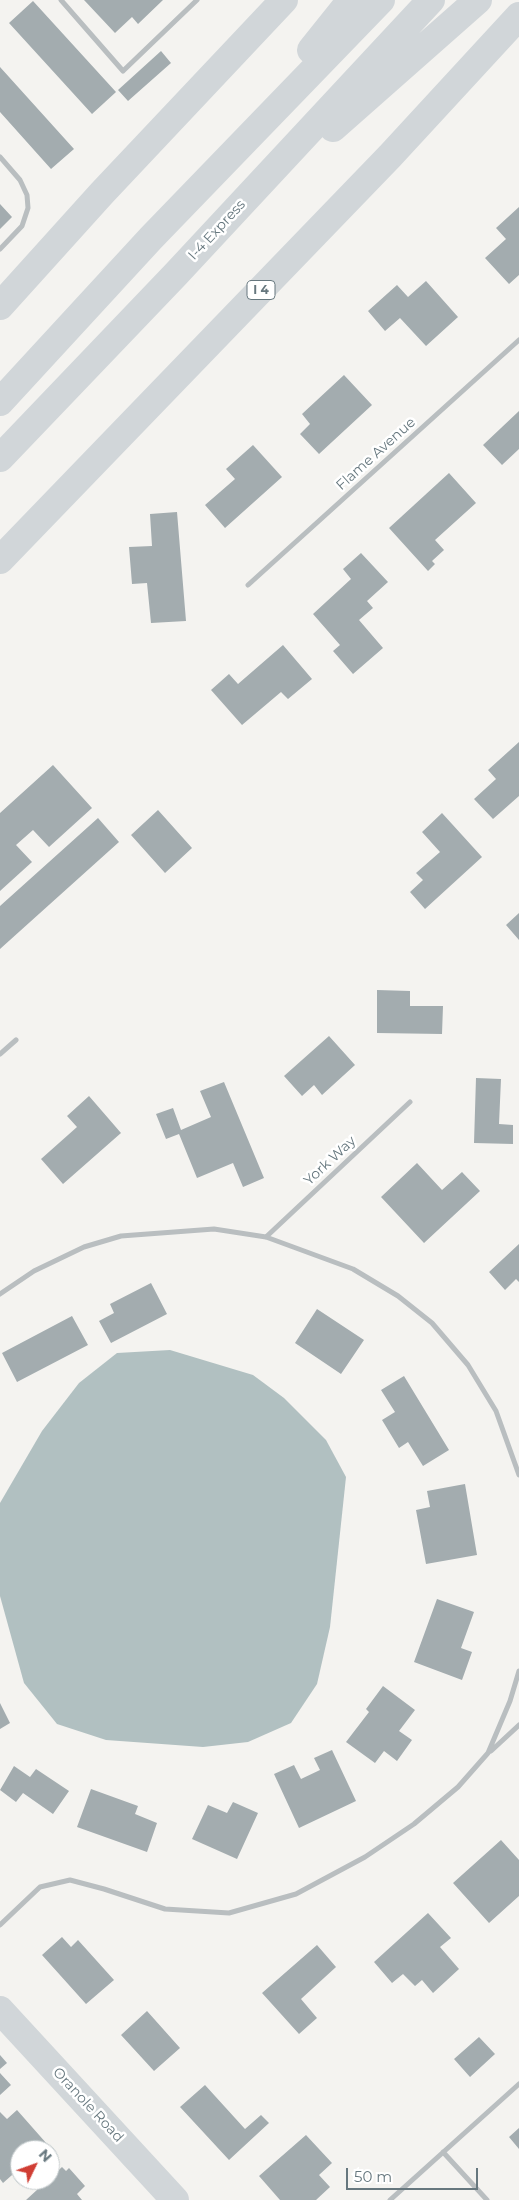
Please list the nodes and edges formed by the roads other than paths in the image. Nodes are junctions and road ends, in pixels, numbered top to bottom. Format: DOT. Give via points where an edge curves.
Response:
graph roads {
  1 [pos="61,0"];
  2 [pos="197,0"];
  3 [pos="284,0"];
  4 [pos="350,0"];
  5 [pos="381,0"];
  6 [pos="431,0"];
  7 [pos="478,0"];
  8 [pos="519,16"];
  9 [pos="0,157"];
  10 [pos="224,162"];
  11 [pos="212,235"];
  12 [pos="0,250"];
  13 [pos="0,306"];
  14 [pos="519,340"];
  15 [pos="0,402"];
  16 [pos="0,458"];
  17 [pos="0,560"];
  18 [pos="248,585"];
  19 [pos="16,1040"];
  20 [pos="0,1054"];
  21 [pos="410,1102"];
  22 [pos="266,1237"];
  23 [pos="0,1294"];
  24 [pos="519,1475"];
  25 [pos="519,1671"];
  26 [pos="519,1725"];
  27 [pos="488,1753"];
  28 [pos="0,1924"];
  29 [pos="0,2010"];
  30 [pos="519,2084"];
  31 [pos="443,2152"];
  32 [pos="175,2200"];
  33 [pos="390,2200"];
  34 [pos="487,2200"];
  1 -- 2 [label="street" via="123,71"];
  3 -- 13 [label="main road" via="102,192"];
  4 -- 10 [label="main road"];
  5 -- 10 [label="main road"];
  6 -- 11 [label="main road, I-4 Express"];
  7 -- 11 [label="main road"];
  8 -- 17 [label="main road, I 4" via="390,156"];
  9 -- 12 [label="street" via="20,180 27,195 28,208 22,226"];
  10 -- 15 [label="main road"];
  11 -- 16 [label="main road, I-4 Express"];
  14 -- 18 [label="street, Flame Avenue"];
  19 -- 20 [label="street"];
  21 -- 22 [label="street, York Way"];
  22 -- 23 [label="street" via="214,1230 121,1236 84,1247 34,1270"];
  22 -- 24 [label="street" via="353,1269 398,1296 432,1323 468,1365 496,1411"];
  25 -- 27 [label="street"];
  26 -- 27 [label="street"];
  27 -- 28 [label="street" via="458,1787 414,1824 365,1857 296,1894 230,1913 165,1909 70,1880 40,1887"];
  29 -- 32 [label="main road, Oranole Road"];
  30 -- 31 [label="street"];
  31 -- 33 [label="street"];
  31 -- 34 [label="street"];
}
